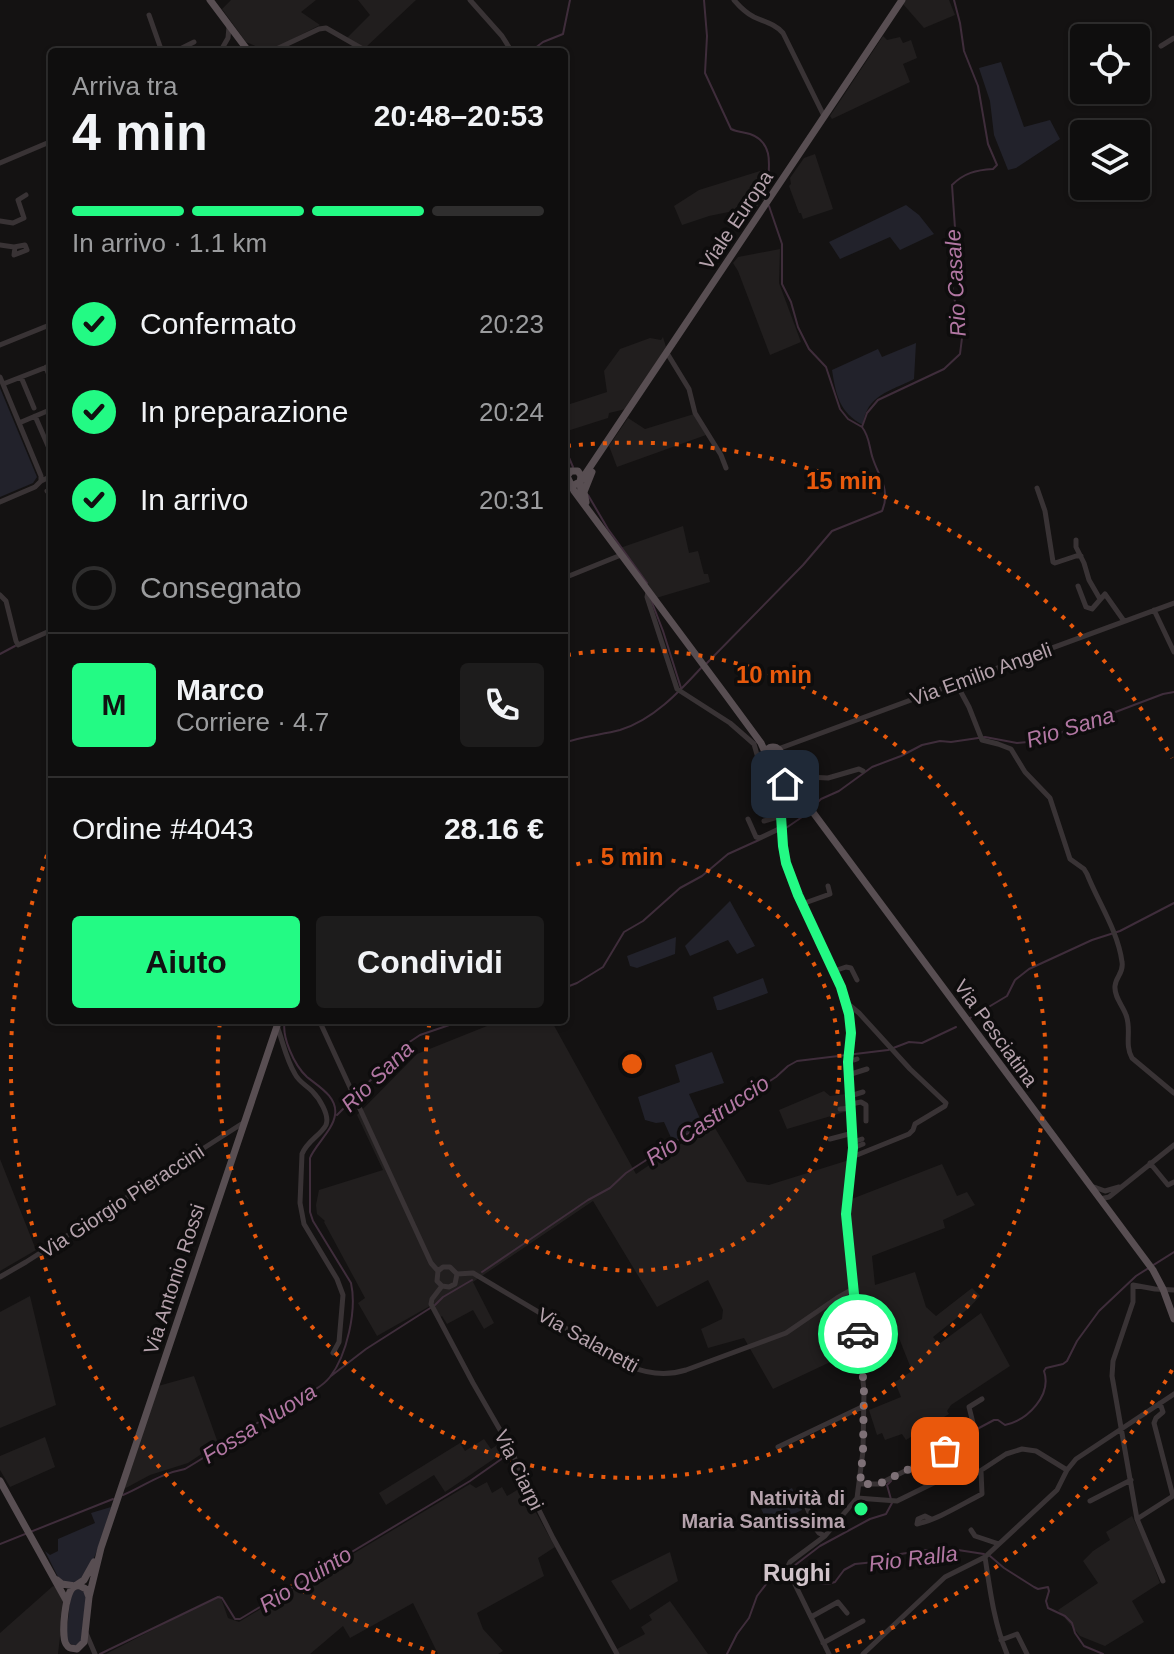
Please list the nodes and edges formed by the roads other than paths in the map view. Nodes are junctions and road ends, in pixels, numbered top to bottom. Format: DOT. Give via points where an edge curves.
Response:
graph roads {
  1 [pos="210,0"];
  2 [pos="470,0"];
  3 [pos="734,0"];
  4 [pos="902,0"];
  5 [pos="149,15"];
  6 [pos="229,26"];
  7 [pos="1174,38"];
  8 [pos="194,42"];
  9 [pos="1161,46"];
  10 [pos="161,48"];
  11 [pos="182,48"];
  12 [pos="222,48"];
  13 [pos="246,48"];
  14 [pos="279,48"];
  15 [pos="361,48"];
  16 [pos="510,48"];
  17 [pos="824,116"];
  18 [pos="48,143"];
  19 [pos="0,163"];
  20 [pos="26,195"];
  21 [pos="0,221"];
  22 [pos="0,245"];
  23 [pos="15,247"];
  24 [pos="48,326"];
  25 [pos="0,345"];
  26 [pos="667,353"];
  27 [pos="48,366"];
  28 [pos="0,377"];
  29 [pos="21,377"];
  30 [pos="3,384"];
  31 [pos="34,408"];
  32 [pos="48,411"];
  33 [pos="35,416"];
  34 [pos="19,423"];
  35 [pos="48,434"];
  36 [pos="44,436"];
  37 [pos="48,446"];
  38 [pos="596,459"];
  39 [pos="726,468"];
  40 [pos="569,475"];
  41 [pos="48,478"];
  42 [pos="41,481"];
  43 [pos="580,482"];
  44 [pos="1037,488"];
  45 [pos="582,501"];
  46 [pos="0,502"];
  47 [pos="594,518"];
  48 [pos="1076,540"];
  49 [pos="621,555"];
  50 [pos="1081,556"];
  51 [pos="568,576"];
  52 [pos="1078,586"];
  53 [pos="648,591"];
  54 [pos="0,595"];
  55 [pos="1100,600"];
  56 [pos="1174,603"];
  57 [pos="1154,610"];
  58 [pos="1124,621"];
  59 [pos="48,632"];
  60 [pos="1174,652"];
  61 [pos="956,683"];
  62 [pos="771,756"];
  63 [pos="863,771"];
  64 [pos="784,774"];
  65 [pos="793,787"];
  66 [pos="781,816"];
  67 [pos="748,819"];
  68 [pos="764,821"];
  69 [pos="782,830"];
  70 [pos="828,886"];
  71 [pos="802,904"];
  72 [pos="834,971"];
  73 [pos="857,980"];
  74 [pos="847,1003"];
  75 [pos="277,1024"];
  76 [pos="279,1024"];
  77 [pos="321,1024"];
  78 [pos="848,1057"];
  79 [pos="857,1059"];
  80 [pos="867,1069"];
  81 [pos="848,1075"];
  82 [pos="863,1092"];
  83 [pos="1174,1093"];
  84 [pos="850,1096"];
  85 [pos="851,1106"];
  86 [pos="840,1109"];
  87 [pos="866,1121"];
  88 [pos="243,1123"];
  89 [pos="853,1133"];
  90 [pos="830,1139"];
  91 [pos="862,1142"];
  92 [pos="853,1145"];
  93 [pos="1174,1145"];
  94 [pos="852,1157"];
  95 [pos="1150,1163"];
  96 [pos="1174,1182"];
  97 [pos="1089,1185"];
  98 [pos="1120,1187"];
  99 [pos="1105,1191"];
  100 [pos="1109,1197"];
  101 [pos="1099,1200"];
  102 [pos="1111,1215"];
  103 [pos="438,1271"];
  104 [pos="457,1274"];
  105 [pos="0,1277"];
  106 [pos="442,1286"];
  107 [pos="853,1289"];
  108 [pos="1163,1289"];
  109 [pos="1174,1290"];
  110 [pos="1174,1319"];
  111 [pos="333,1353"];
  112 [pos="1174,1394"];
  113 [pos="982,1399"];
  114 [pos="1160,1403"];
  115 [pos="864,1406"];
  116 [pos="1121,1429"];
  117 [pos="778,1447"];
  118 [pos="1067,1470"];
  119 [pos="981,1471"];
  120 [pos="1131,1480"];
  121 [pos="0,1481"];
  122 [pos="860,1484"];
  123 [pos="800,1491"];
  124 [pos="1173,1495"];
  125 [pos="857,1498"];
  126 [pos="1090,1501"];
  127 [pos="931,1519"];
  128 [pos="1137,1519"];
  129 [pos="971,1530"];
  130 [pos="825,1536"];
  131 [pos="999,1544"];
  132 [pos="101,1548"];
  133 [pos="987,1556"];
  134 [pos="50,1572"];
  135 [pos="1163,1581"];
  136 [pos="75,1586"];
  137 [pos="89,1597"];
  138 [pos="67,1603"];
  139 [pos="847,1613"];
  140 [pos="811,1617"];
  141 [pos="863,1621"];
  142 [pos="86,1632"];
  143 [pos="1001,1640"];
  144 [pos="64,1641"];
  145 [pos="823,1643"];
  146 [pos="74,1651"];
  147 [pos="63,1654"];
  148 [pos="94,1654"];
  149 [pos="617,1654"];
  150 [pos="829,1654"];
  151 [pos="863,1654"];
  152 [pos="1007,1654"];
  153 [pos="1027,1654"];
  1 -- 6 [label="main road"];
  2 -- 16 [label="street"];
  3 -- 17 [label="street" via="783,33"];
  4 -- 17 [label="main road, Viale Europa"];
  5 -- 10 [label="street"];
  6 -- 12 [label="street"];
  6 -- 13 [label="main road"];
  7 -- 9 [label="street"];
  8 -- 11 [label="street"];
  14 -- 15 [label="street" via="326,28"];
  17 -- 26 [label="main road, Viale Europa"];
  18 -- 19 [label="street"];
  20 -- 21 [label="street" via="18,200 24,218"];
  22 -- 23 [label="street"];
  24 -- 25 [label="street"];
  26 -- 38 [label="main road, Viale Europa"];
  26 -- 39 [label="street"];
  27 -- 29 [label="street"];
  28 -- 30 [label="street"];
  29 -- 30 [label="street"];
  29 -- 31 [label="street"];
  30 -- 34 [label="street"];
  32 -- 33 [label="street"];
  33 -- 34 [label="street"];
  33 -- 36 [label="street"];
  34 -- 42 [label="street"];
  35 -- 36 [label="street"];
  36 -- 37 [label="street"];
  38 -- 40 [label="main road, Viale Europa"];
  38 -- 43 [label="main road, Viale Europa"];
  38 -- 47 [label="main road, Viale Europa" via="584,497"];
  40 -- 43 [label="main road" via="574,485"];
  40 -- 45 [label="main road, Via Pesciatina"];
  41 -- 42 [label="street"];
  42 -- 46 [label="street"];
  43 -- 45 [label="main road, Via Pesciatina"];
  44 -- 50 [label="street" via="1053,562"];
  45 -- 47 [label="main road, Via Pesciatina"];
  47 -- 49 [label="main road, Via Pesciatina"];
  48 -- 50 [label="street"];
  49 -- 51 [label="street"];
  49 -- 53 [label="main road, Via Pesciatina"];
  50 -- 55 [label="street"];
  52 -- 55 [label="street" via="1086,607"];
  53 -- 62 [label="main road, Via Pesciatina"];
  53 -- 62 [label="street" via="679,690"];
  54 -- 59 [label="street" via="17,644"];
  55 -- 58 [label="street" via="1108,596"];
  56 -- 57 [label="street, Via Emilio Angeli"];
  57 -- 58 [label="street, Via Emilio Angeli"];
  57 -- 60 [label="street"];
  58 -- 61 [label="street, Via Emilio Angeli"];
  61 -- 62 [label="street, Via Emilio Angeli"];
  61 -- 83 [label="street" via="982,738 1011,749 1050,798 1070,859 1084,869 1114,934 1123,965 1116,995 1128,1020 1130,1056"];
  62 -- 64 [label="main road, Via Pesciatina"];
  63 -- 65 [label="street" via="808,777"];
  64 -- 65 [label="main road, Via Pesciatina"];
  64 -- 66 [label="street"];
  65 -- 97 [label="main road, Via Pesciatina"];
  66 -- 68 [label="street"];
  66 -- 69 [label="street"];
  67 -- 69 [label="street" via="756,837"];
  69 -- 71 [label="street" via="786,863"];
  70 -- 71 [label="street" via="830,894"];
  71 -- 72 [label="street"];
  72 -- 73 [label="street" via="851,968"];
  72 -- 74 [label="street"];
  74 -- 78 [label="street"];
  74 -- 94 [label="street" via="946,1103 909,1134"];
  75 -- 88 [label="main road, Via Antonio Rossi"];
  76 -- 111 [label="street" via="291,1067 326,1115 325,1127 302,1154 300,1203 304,1224 343,1295 339,1342"];
  77 -- 103 [label="street"];
  78 -- 79 [label="street"];
  78 -- 81 [label="street"];
  80 -- 81 [label="street"];
  81 -- 84 [label="street" via="853,1085"];
  82 -- 84 [label="street"];
  84 -- 85 [label="street"];
  85 -- 86 [label="street"];
  85 -- 87 [label="street" via="866,1105"];
  85 -- 89 [label="street"];
  88 -- 105 [label="street, Via Giorgio Pieraccini"];
  88 -- 132 [label="main road, Via Antonio Rossi"];
  89 -- 90 [label="street"];
  89 -- 92 [label="street"];
  91 -- 92 [label="street"];
  92 -- 94 [label="street"];
  93 -- 95 [label="street"];
  94 -- 107 [label="street" via="846,1214"];
  95 -- 96 [label="street" via="1168,1185"];
  95 -- 98 [label="street"];
  97 -- 99 [label="street"];
  97 -- 101 [label="main road, Via Pesciatina"];
  98 -- 99 [label="street"];
  98 -- 100 [label="street"];
  99 -- 101 [label="street"];
  100 -- 101 [label="street"];
  100 -- 102 [label="street"];
  101 -- 102 [label="main road, Via Pesciatina"];
  102 -- 108 [label="main road, Via Pesciatina"];
  103 -- 104 [label="street" via="446,1266"];
  103 -- 106 [label="street"];
  104 -- 106 [label="street" via="452,1286"];
  104 -- 107 [label="street, Via Salanetti" via="473,1273 629,1366 660,1374 686,1370 786,1333"];
  106 -- 149 [label="street, Via Ciarpi" via="432,1299 433,1307"];
  107 -- 115 [label="street"];
  108 -- 109 [label="street"];
  108 -- 110 [label="main road, Via Pesciatina"];
  108 -- 116 [label="street" via="1133,1285 1133,1302 1113,1361"];
  112 -- 114 [label="street"];
  113 -- 122 [label="street" via="969,1407 974,1427 945,1451 879,1484"];
  114 -- 116 [label="street"];
  114 -- 124 [label="street" via="1163,1412 1154,1423"];
  115 -- 117 [label="street"];
  115 -- 122 [label="street"];
  116 -- 118 [label="street"];
  116 -- 120 [label="street"];
  118 -- 119 [label="street" via="1036,1451 1022,1449"];
  118 -- 131 [label="street" via="1057,1490"];
  119 -- 125 [label="street" via="954,1473 892,1501"];
  119 -- 127 [label="street" via="982,1494"];
  120 -- 126 [label="street"];
  120 -- 128 [label="street"];
  121 -- 134 [label="main road"];
  122 -- 125 [label="street"];
  123 -- 130 [label="street" via="816,1529"];
  124 -- 128 [label="street"];
  125 -- 130 [label="street"];
  128 -- 135 [label="street"];
  129 -- 131 [label="street"];
  130 -- 140 [label="street" via="790,1562 788,1570"];
  131 -- 133 [label="street"];
  132 -- 136 [label="main road"];
  132 -- 137 [label="main road"];
  133 -- 143 [label="street"];
  133 -- 151 [label="street" via="945,1577"];
  134 -- 136 [label="main road" via="62,1584"];
  134 -- 138 [label="main road"];
  136 -- 137 [label="main road" via="83,1587"];
  136 -- 138 [label="main road"];
  137 -- 142 [label="main road"];
  138 -- 144 [label="main road"];
  139 -- 140 [label="street" via="838,1602"];
  140 -- 145 [label="street"];
  141 -- 145 [label="street"];
  142 -- 146 [label="main road"];
  142 -- 148 [label="street"];
  143 -- 152 [label="street"];
  143 -- 153 [label="street" via="1017,1634"];
  144 -- 146 [label="main road"];
  144 -- 147 [label="main road"];
  145 -- 150 [label="street"];
  146 -- 148 [label="street"];
}
